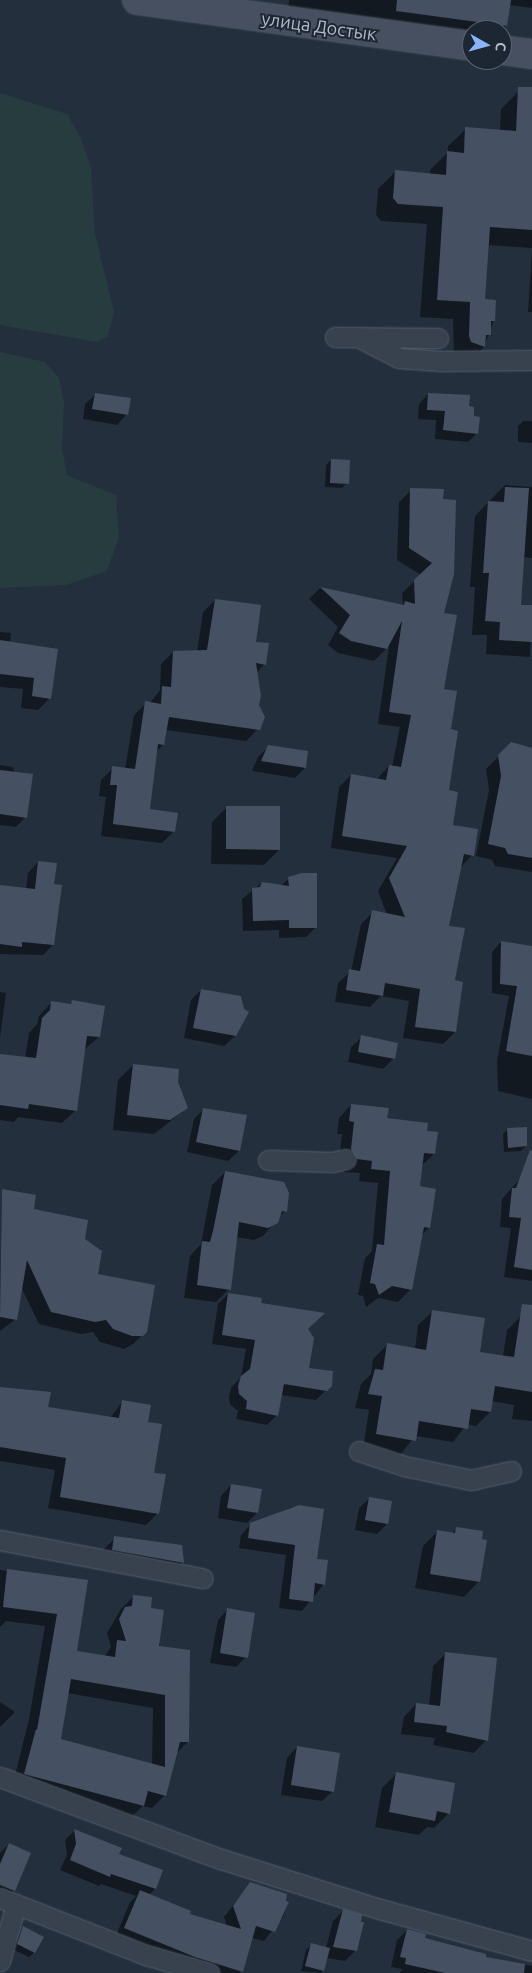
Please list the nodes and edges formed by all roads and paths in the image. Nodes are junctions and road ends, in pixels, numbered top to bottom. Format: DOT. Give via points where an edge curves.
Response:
graph roads {
  1 [pos="137,0"];
  2 [pos="462,45"];
  3 [pos="512,51"];
  4 [pos="532,54"];
  5 [pos="335,336"];
  6 [pos="358,337"];
  7 [pos="438,338"];
  8 [pos="532,360"];
  9 [pos="346,1159"];
  10 [pos="268,1160"];
  11 [pos="359,1451"];
  12 [pos="511,1472"];
  13 [pos="0,1540"];
  14 [pos="202,1578"];
  15 [pos="0,1777"];
  16 [pos="8,1901"];
  17 [pos="532,1950"];
  18 [pos="0,1961"];
  19 [pos="209,1973"];
  1 -- 2 [label="main road, улица Достык"];
  3 -- 4 [label="main road"];
  5 -- 6 [label="street"];
  6 -- 7 [label="street"];
  6 -- 8 [label="street" via="399,358 441,362"];
  9 -- 10 [label="street" via="332,1162"];
  11 -- 12 [label="street" via="404,1466 471,1480"];
  13 -- 14 [label="street"];
  15 -- 17 [label="street" via="221,1858 380,1909"];
  16 -- 18 [label="street"];
  16 -- 19 [label="street" via="146,1956"];
}
